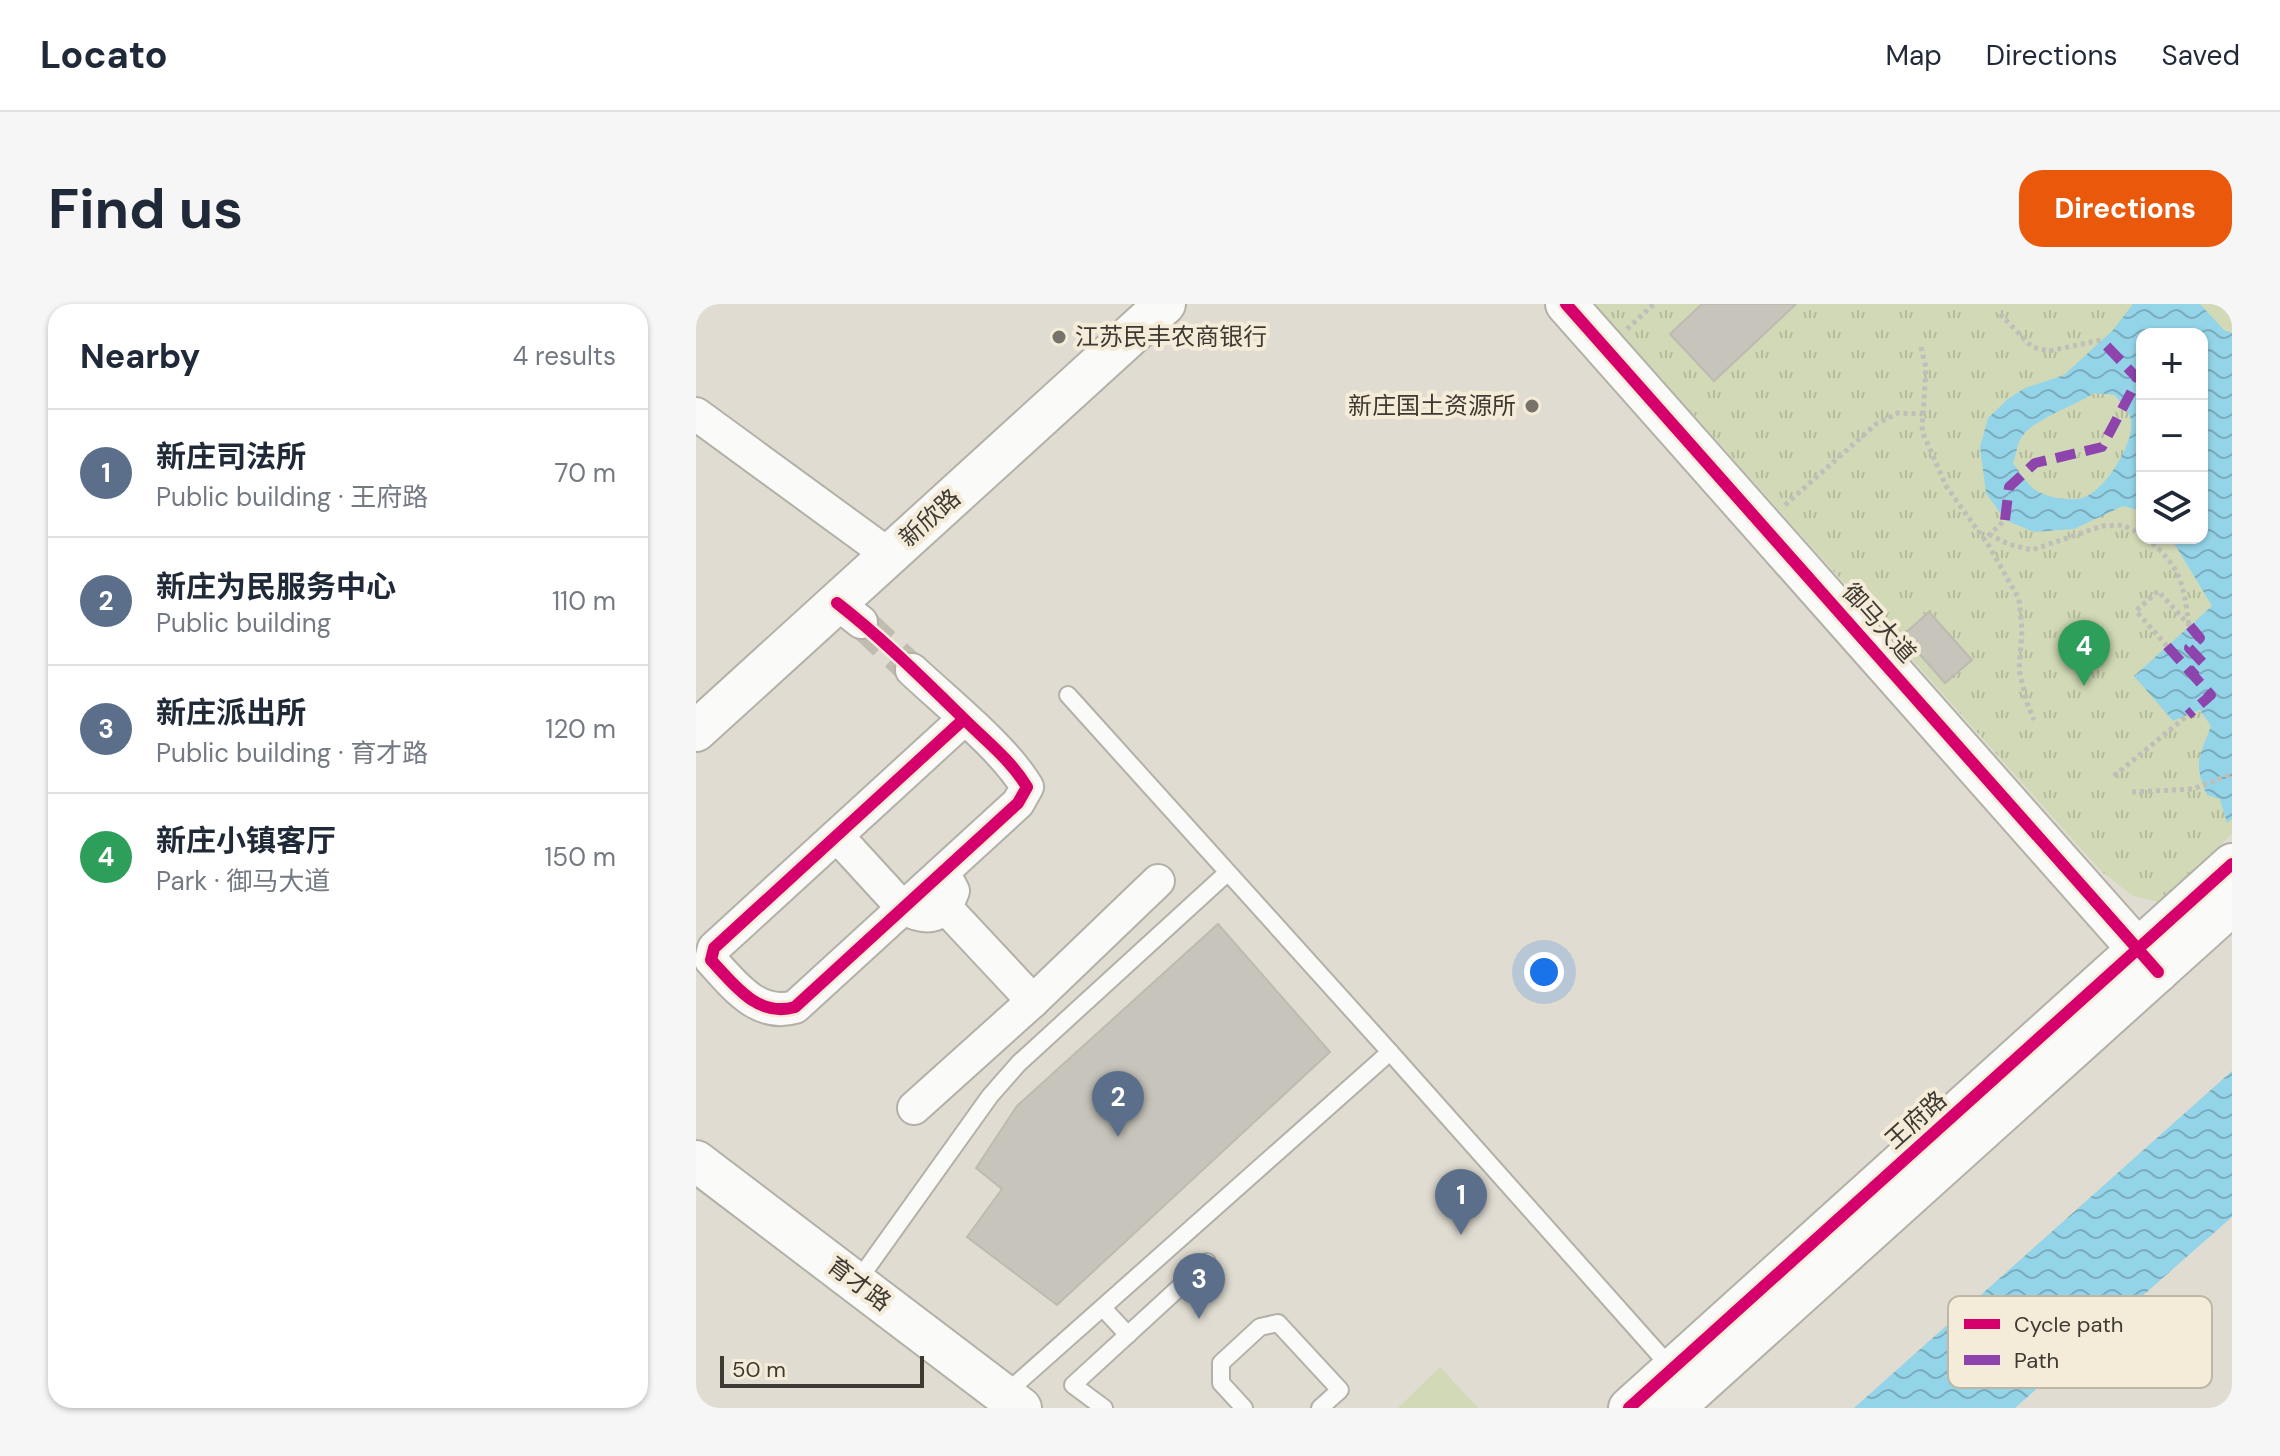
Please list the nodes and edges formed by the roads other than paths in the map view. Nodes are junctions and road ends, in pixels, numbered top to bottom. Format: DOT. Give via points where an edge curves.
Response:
graph roads {
  1 [pos="1165,304"];
  2 [pos="1566,304"];
  3 [pos="696,414"];
  4 [pos="889,555"];
  5 [pos="912,670"];
  6 [pos="1068,695"];
  7 [pos="964,719"];
  8 [pos="696,731"];
  9 [pos="837,836"];
  10 [pos="2232,864"];
  11 [pos="943,872"];
  12 [pos="1227,873"];
  13 [pos="1158,881"];
  14 [pos="2232,905"];
  15 [pos="903,908"];
  16 [pos="946,908"];
  17 [pos="2148,960"];
  18 [pos="1033,1001"];
  19 [pos="1390,1052"];
  20 [pos="914,1108"];
  21 [pos="696,1161"];
  22 [pos="1207,1262"];
  23 [pos="857,1282"];
  24 [pos="1103,1308"];
  25 [pos="1128,1335"];
  26 [pos="1680,1389"];
  27 [pos="1013,1402"];
  28 [pos="1104,1408"];
  29 [pos="1244,1408"];
  30 [pos="1320,1408"];
  31 [pos="1629,1408"];
  1 -- 4 [label="street, 新欣路"];
  2 -- 17 [label="street, 御马大道"];
  3 -- 4 [label="street"];
  4 -- 8 [label="street, 新欣路" via="849,613"];
  5 -- 7 [label="street"];
  6 -- 12 [label="lane"];
  7 -- 9 [label="street"];
  7 -- 11 [label="street" via="1017,770 1027,787 1018,803"];
  9 -- 15 [label="street"];
  9 -- 15 [label="street" via="714,948 711,960 743,995 763,1007 795,1007"];
  10 -- 17 [label="street"];
  11 -- 15 [label="street"];
  11 -- 16 [label="street" via="953,891"];
  12 -- 19 [label="lane"];
  12 -- 23 [label="lane" via="1019,1063"];
  13 -- 18 [label="street"];
  14 -- 17 [label="street"];
  15 -- 16 [label="street" via="916,915 935,915"];
  16 -- 18 [label="street"];
  17 -- 26 [label="street"];
  18 -- 20 [label="street"];
  19 -- 24 [label="lane"];
  19 -- 26 [label="lane"];
  21 -- 23 [label="street, 育才路"];
  22 -- 25 [label="lane"];
  23 -- 27 [label="street, 育才路"];
  24 -- 25 [label="lane"];
  24 -- 27 [label="lane"];
  25 -- 28 [label="lane" via="1073,1385"];
  26 -- 31 [label="street"];
  29 -- 30 [label="lane" via="1221,1383 1221,1363 1260,1327 1278,1323 1340,1390"];
}
